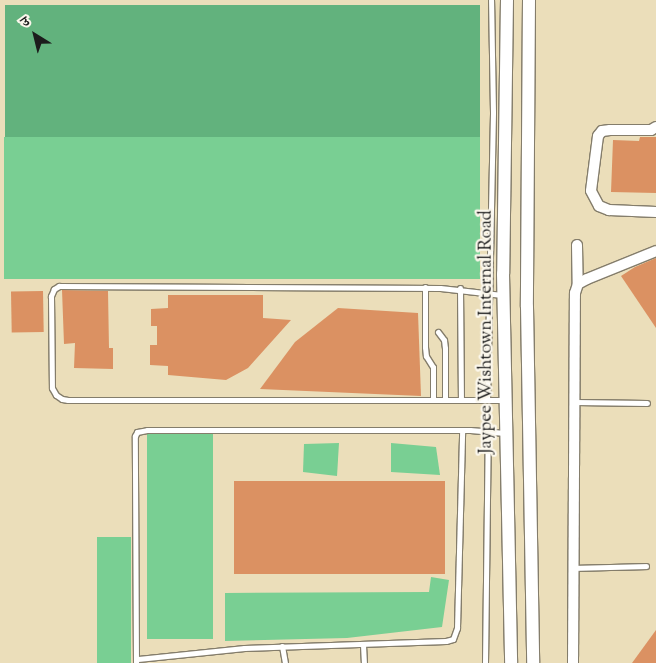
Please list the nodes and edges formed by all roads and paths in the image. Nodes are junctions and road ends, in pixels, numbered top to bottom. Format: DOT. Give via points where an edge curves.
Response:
graph roads {
  1 [pos="491,0"];
  2 [pos="507,0"];
  3 [pos="529,0"];
  4 [pos="656,127"];
  5 [pos="656,212"];
  6 [pos="577,245"];
  7 [pos="656,251"];
  8 [pos="578,284"];
  9 [pos="425,288"];
  10 [pos="460,288"];
  11 [pos="489,293"];
  12 [pos="504,296"];
  13 [pos="438,332"];
  14 [pos="433,400"];
  15 [pos="446,400"];
  16 [pos="461,400"];
  17 [pos="487,400"];
  18 [pos="505,400"];
  19 [pos="574,402"];
  20 [pos="647,403"];
  21 [pos="462,431"];
  22 [pos="488,432"];
  23 [pos="505,433"];
  24 [pos="646,566"];
  25 [pos="574,568"];
  26 [pos="363,645"];
  27 [pos="282,646"];
  28 [pos="137,661"];
  29 [pos="285,663"];
  30 [pos="364,663"];
  31 [pos="485,663"];
  32 [pos="511,663"];
  33 [pos="533,663"];
  34 [pos="573,663"];
  1 -- 11 [label="lane"];
  2 -- 12 [label="street, Jaypee Wishtown Internal Road"];
  3 -- 33 [label="street" via="527,307"];
  4 -- 5 [label="street" via="651,130 602,131 598,136 591,191 599,206 609,210"];
  6 -- 8 [label="street"];
  7 -- 8 [label="street"];
  8 -- 19 [label="street" via="575,293"];
  9 -- 10 [label="lane"];
  9 -- 14 [label="lane" via="425,347 426,356 433,366"];
  9 -- 14 [label="lane" via="60,286 51,296 52,388 56,395 68,400"];
  10 -- 11 [label="lane"];
  10 -- 16 [label="lane"];
  11 -- 12 [label="lane"];
  11 -- 17 [label="lane"];
  12 -- 18 [label="street, Jaypee Wishtown Internal Road"];
  13 -- 15 [label="lane" via="445,348"];
  14 -- 15 [label="lane"];
  15 -- 16 [label="lane"];
  16 -- 17 [label="lane"];
  17 -- 18 [label="lane"];
  18 -- 23 [label="street, Jaypee Wishtown Internal Road"];
  19 -- 20 [label="lane"];
  19 -- 25 [label="street"];
  21 -- 22 [label="lane"];
  21 -- 26 [label="lane" via="456,634 446,641"];
  21 -- 28 [label="lane" via="137,432"];
  22 -- 23 [label="lane"];
  22 -- 31 [label="lane"];
  23 -- 32 [label="street, Jaypee Wishtown Internal Road"];
  24 -- 25 [label="lane"];
  25 -- 34 [label="street"];
  26 -- 27 [label="lane"];
  26 -- 30 [label="lane"];
  27 -- 28 [label="lane"];
  27 -- 29 [label="lane"];
}
